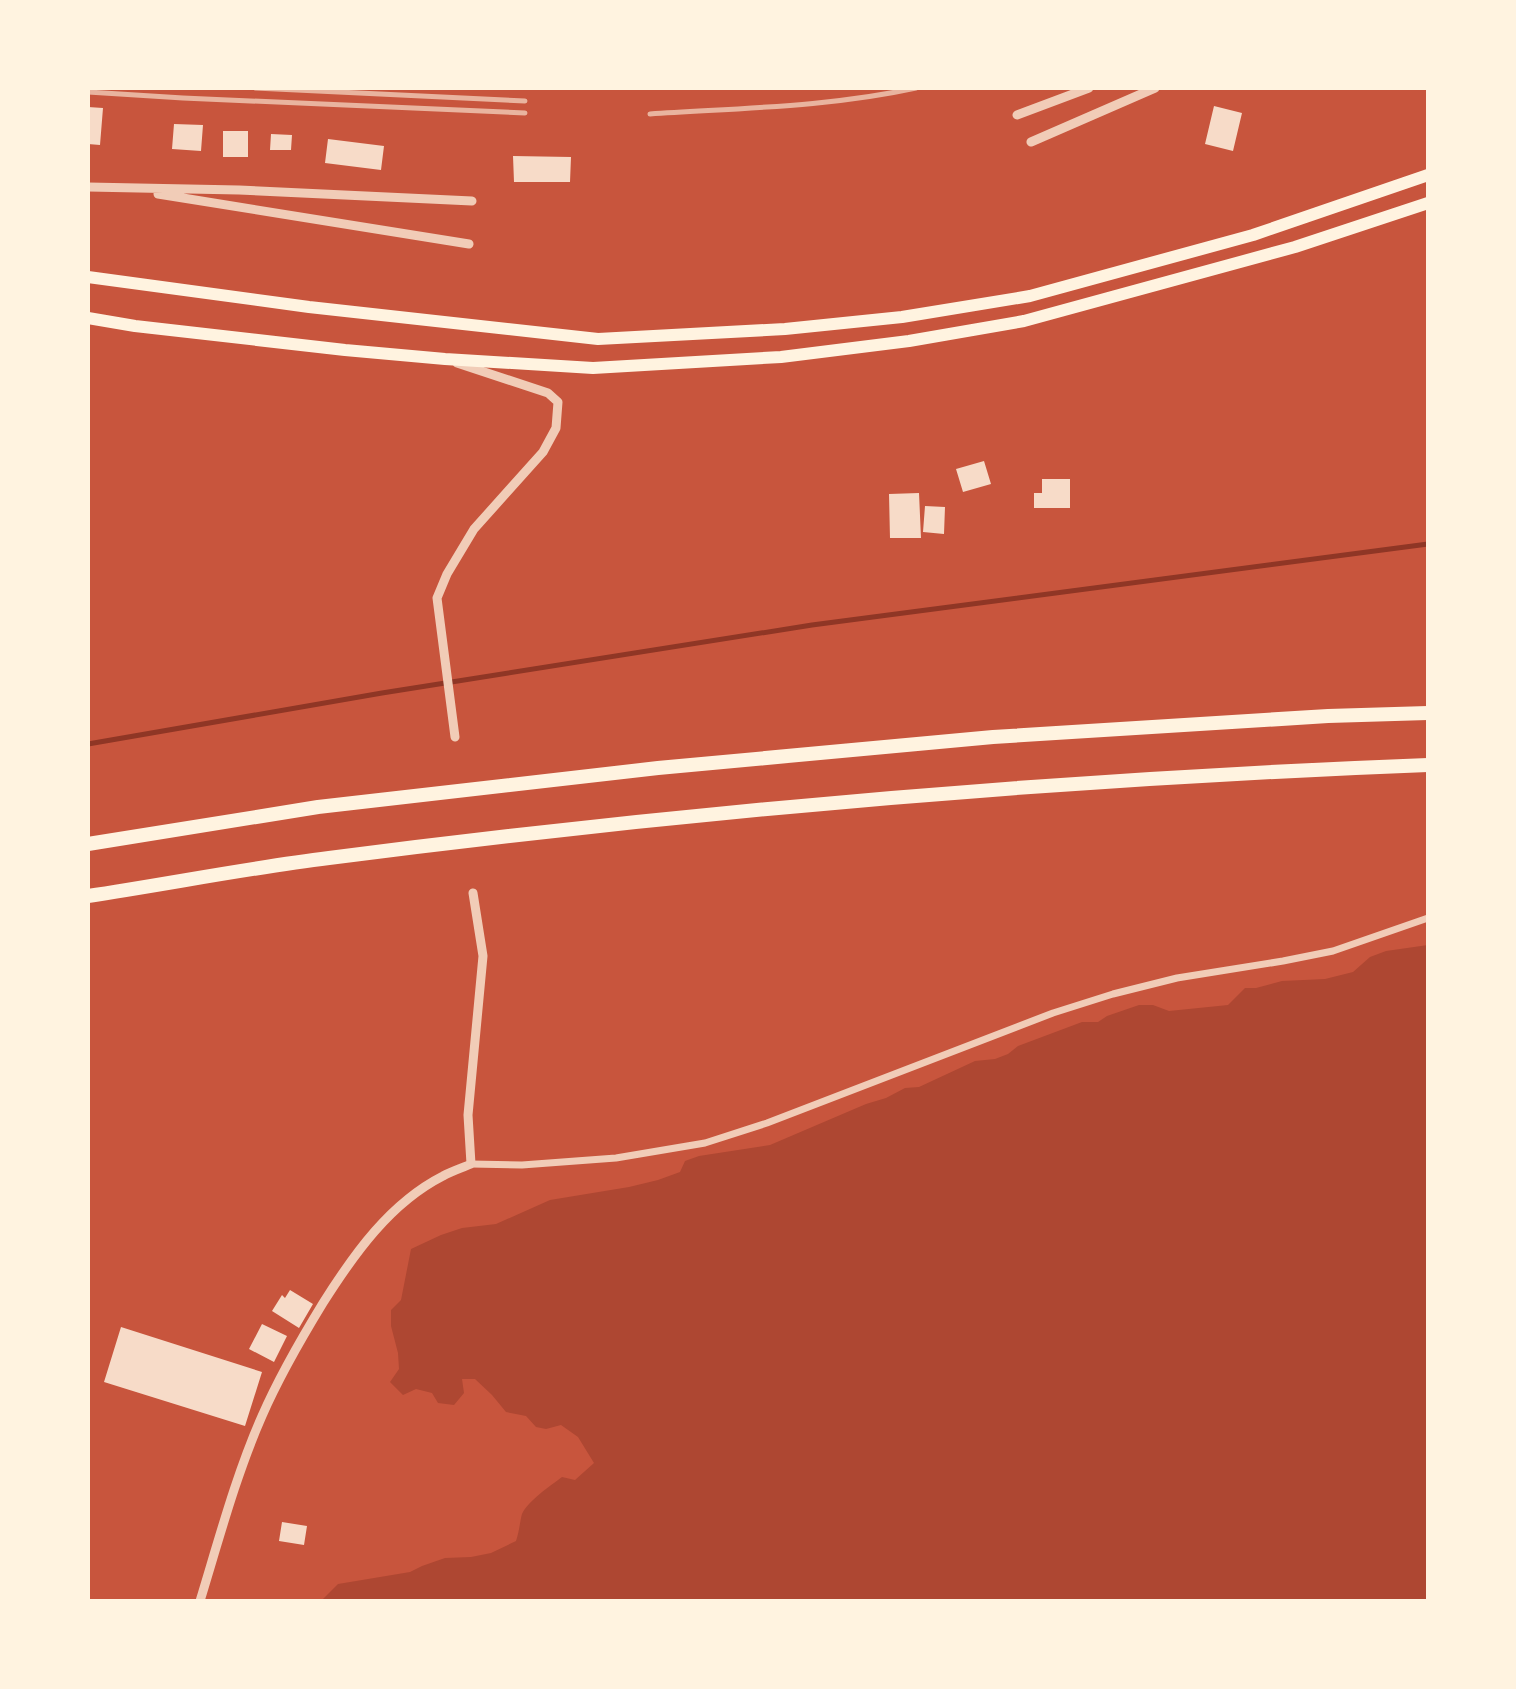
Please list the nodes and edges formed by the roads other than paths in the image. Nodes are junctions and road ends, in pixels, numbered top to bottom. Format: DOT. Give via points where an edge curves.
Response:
graph roads {
  1 [pos="1089,88"];
  2 [pos="1155,88"];
  3 [pos="1017,115"];
  4 [pos="1031,142"];
  5 [pos="1428,175"];
  6 [pos="88,187"];
  7 [pos="127,189"];
  8 [pos="472,201"];
  9 [pos="1428,203"];
  10 [pos="469,244"];
  11 [pos="88,277"];
  12 [pos="88,318"];
  13 [pos="445,359"];
  14 [pos="1428,713"];
  15 [pos="455,737"];
  16 [pos="1428,765"];
  17 [pos="88,844"];
  18 [pos="473,893"];
  19 [pos="88,896"];
  20 [pos="1428,918"];
  21 [pos="471,1164"];
  22 [pos="200,1601"];
  1 -- 3 [label="street"];
  2 -- 4 [label="street"];
  5 -- 11 [label="highway" via="1253,235 1030,296 785,329 598,339"];
  6 -- 7 [label="street"];
  7 -- 8 [label="street"];
  7 -- 10 [label="street"];
  9 -- 13 [label="highway" via="1295,247 1024,321 909,341 781,357 593,368"];
  12 -- 13 [label="highway"];
  13 -- 15 [label="street" via="548,393 558,402 556,428 543,452 474,529 437,598"];
  14 -- 17 [label="highway" via="993,737 658,768 318,807"];
  16 -- 19 [label="highway" via="997,789 663,819 326,858"];
  18 -- 21 [label="street" via="483,956 468,1115"];
  20 -- 21 [label="street" via="1333,951 1113,994 705,1143 616,1158"];
  21 -- 22 [label="street" via="423,1188 383,1222 317,1314 262,1416"];
}
